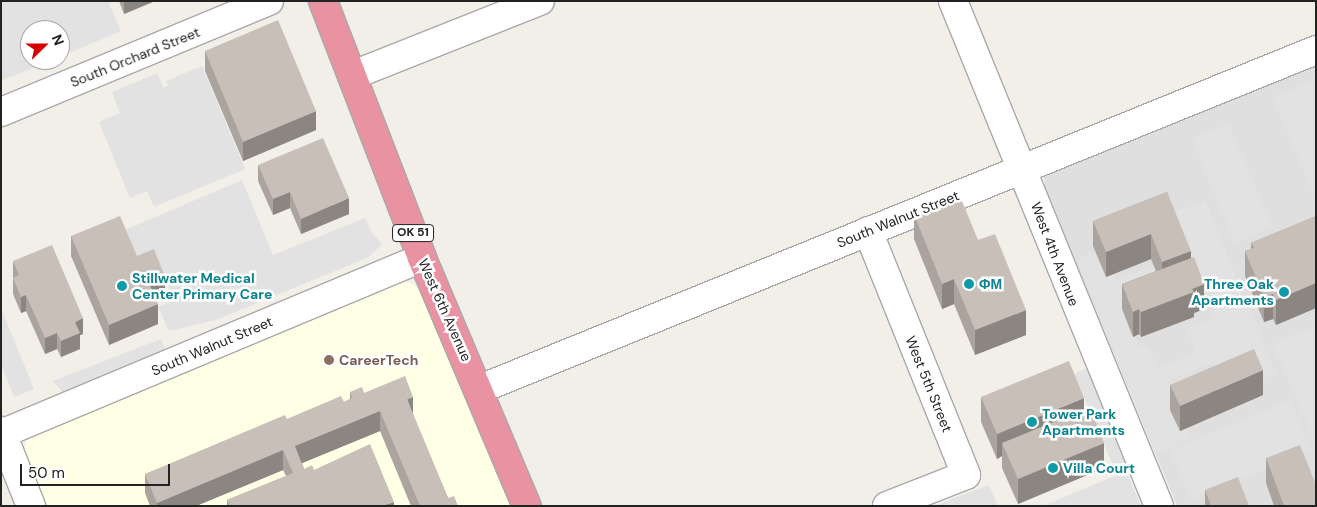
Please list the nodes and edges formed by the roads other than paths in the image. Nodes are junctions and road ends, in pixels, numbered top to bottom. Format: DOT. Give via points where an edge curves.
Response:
graph roads {
  1 [pos="269,1"];
  2 [pos="323,1"];
  3 [pos="540,1"];
  4 [pos="953,1"];
  5 [pos="1316,50"];
  6 [pos="353,76"];
  7 [pos="1,112"];
  8 [pos="1022,169"];
  9 [pos="868,231"];
  10 [pos="422,258"];
  11 [pos="480,389"];
  12 [pos="2,433"];
  13 [pos="895,503"];
  14 [pos="31,506"];
  15 [pos="527,506"];
  16 [pos="1159,506"];
  1 -- 7 [label="street, South Orchard Street"];
  2 -- 6 [label="highway, West 6th Avenue / OK 51"];
  3 -- 6 [label="street"];
  4 -- 8 [label="street, West 4th Avenue"];
  5 -- 8 [label="street, South Walnut Street"];
  6 -- 10 [label="highway, West 6th Avenue / OK 51"];
  8 -- 9 [label="street, South Walnut Street"];
  8 -- 16 [label="street, West 4th Avenue"];
  9 -- 11 [label="street, South Walnut Street"];
  9 -- 13 [label="street, West 5th Street" via="966,475"];
  10 -- 11 [label="highway, West 6th Avenue / OK 51"];
  10 -- 12 [label="street, South Walnut Street"];
  11 -- 15 [label="highway, West 6th Avenue / OK 51"];
  12 -- 14 [label="street"];
}
